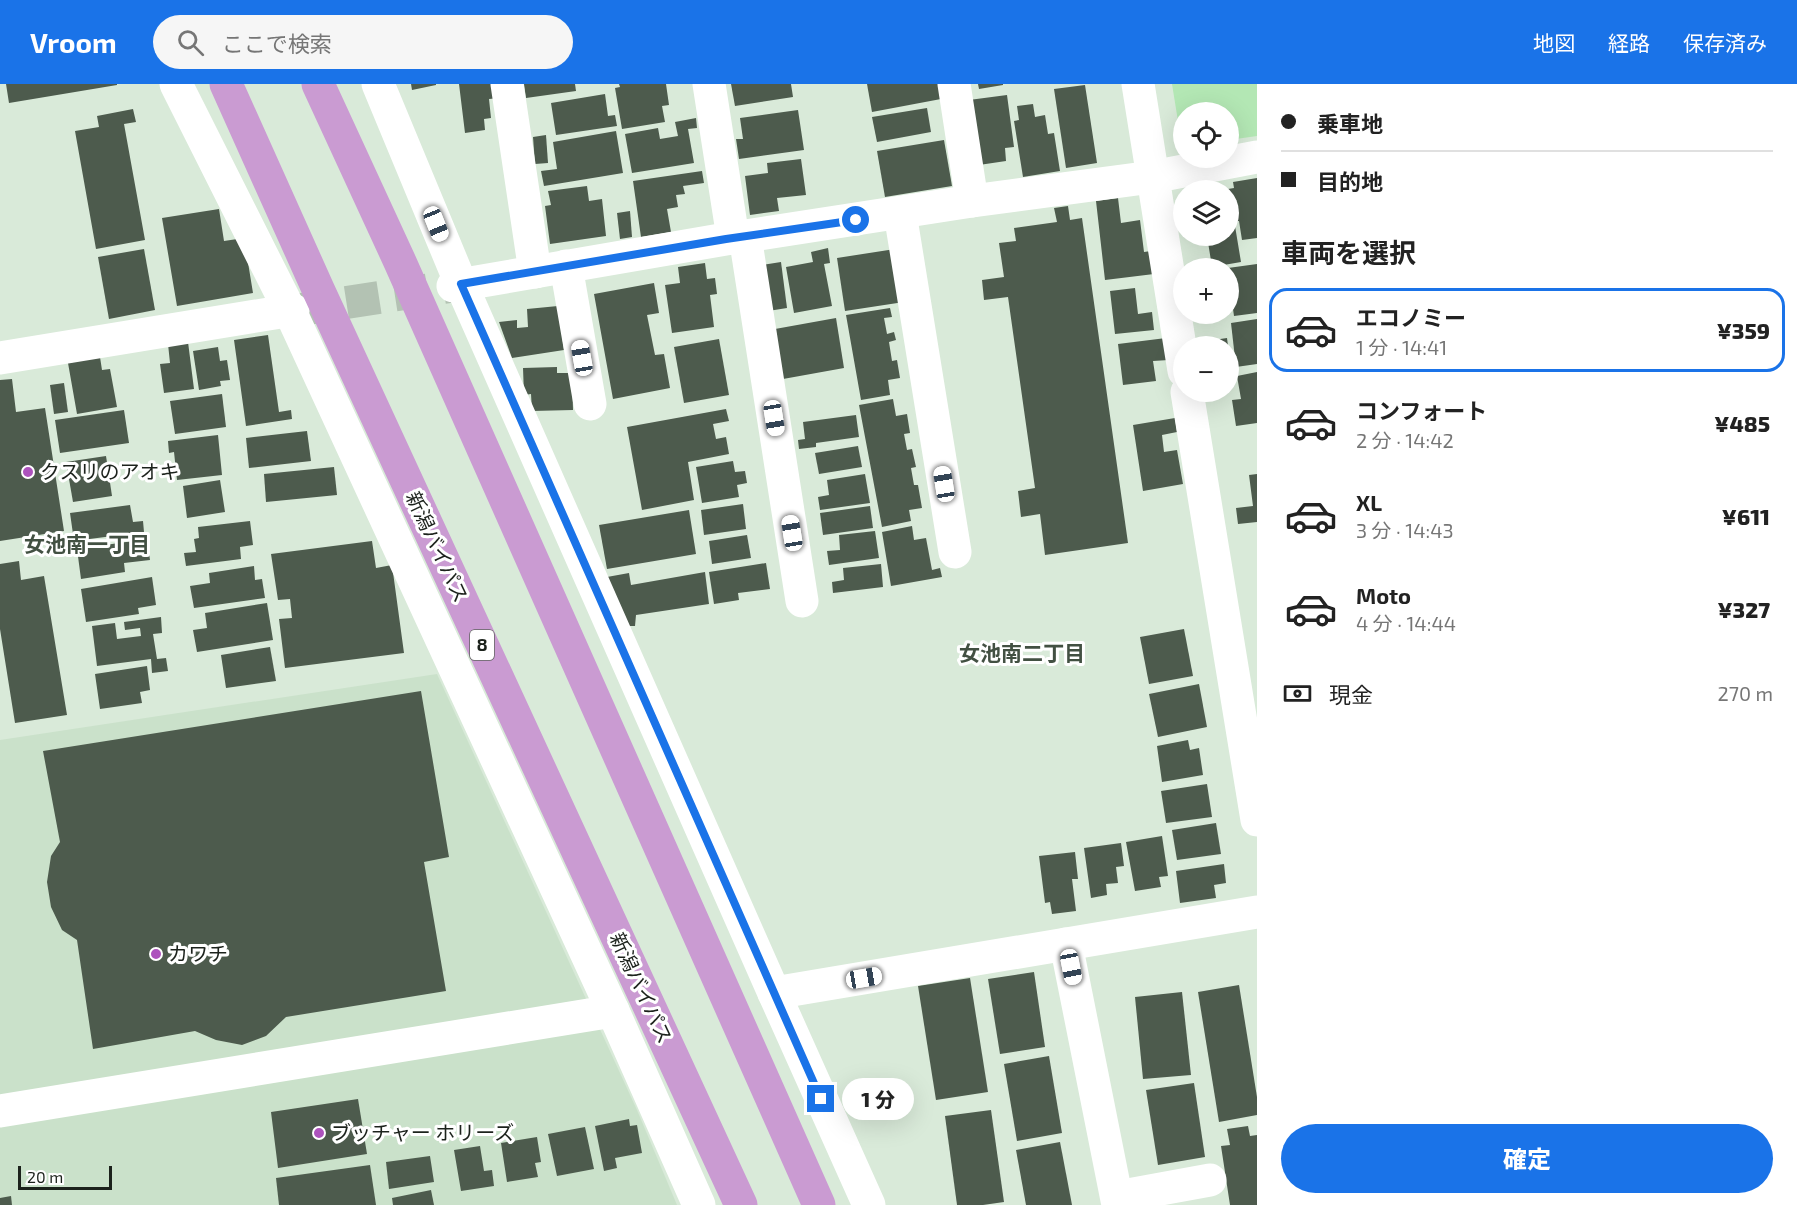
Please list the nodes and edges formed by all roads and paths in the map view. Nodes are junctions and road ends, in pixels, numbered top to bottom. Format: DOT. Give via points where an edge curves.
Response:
graph roads {
  1 [pos="176,84"];
  2 [pos="226,84"];
  3 [pos="378,84"];
  4 [pos="507,84"];
  5 [pos="709,84"];
  6 [pos="954,84"];
  7 [pos="1138,84"];
  8 [pos="320,88"];
  9 [pos="1257,157"];
  10 [pos="1152,177"];
  11 [pos="972,201"];
  12 [pos="900,213"];
  13 [pos="739,237"];
  14 [pos="566,266"];
  15 [pos="535,272"];
  16 [pos="457,285"];
  17 [pos="292,310"];
  18 [pos="1178,336"];
  19 [pos="0,358"];
  20 [pos="1189,402"];
  21 [pos="590,404"];
  22 [pos="955,552"];
  23 [pos="802,601"];
  24 [pos="1257,820"];
  25 [pos="1257,912"];
  26 [pos="1066,944"];
  27 [pos="774,993"];
  28 [pos="613,1011"];
  29 [pos="0,1111"];
  30 [pos="1210,1180"];
  31 [pos="1118,1201"];
  32 [pos="699,1205"];
  33 [pos="741,1205"];
  34 [pos="819,1205"];
  35 [pos="869,1205"];
  1 -- 17 [label="street"];
  2 -- 33 [label="highway, 新潟バイパス / 8"];
  3 -- 16 [label="street"];
  4 -- 15 [label="street"];
  5 -- 13 [label="street"];
  6 -- 11 [label="street"];
  7 -- 10 [label="street"];
  8 -- 34 [label="highway"];
  9 -- 10 [label="street"];
  10 -- 11 [label="street"];
  10 -- 18 [label="street"];
  11 -- 12 [label="street"];
  12 -- 13 [label="street"];
  12 -- 22 [label="street"];
  13 -- 14 [label="street"];
  13 -- 23 [label="street"];
  14 -- 15 [label="street"];
  14 -- 21 [label="street"];
  15 -- 16 [label="street"];
  16 -- 27 [label="street"];
  17 -- 19 [label="street"];
  17 -- 28 [label="street"];
  20 -- 24 [label="street"];
  25 -- 26 [label="street"];
  26 -- 27 [label="street"];
  26 -- 31 [label="street"];
  27 -- 35 [label="street"];
  28 -- 29 [label="street"];
  28 -- 32 [label="street"];
  30 -- 31 [label="street"];
}
